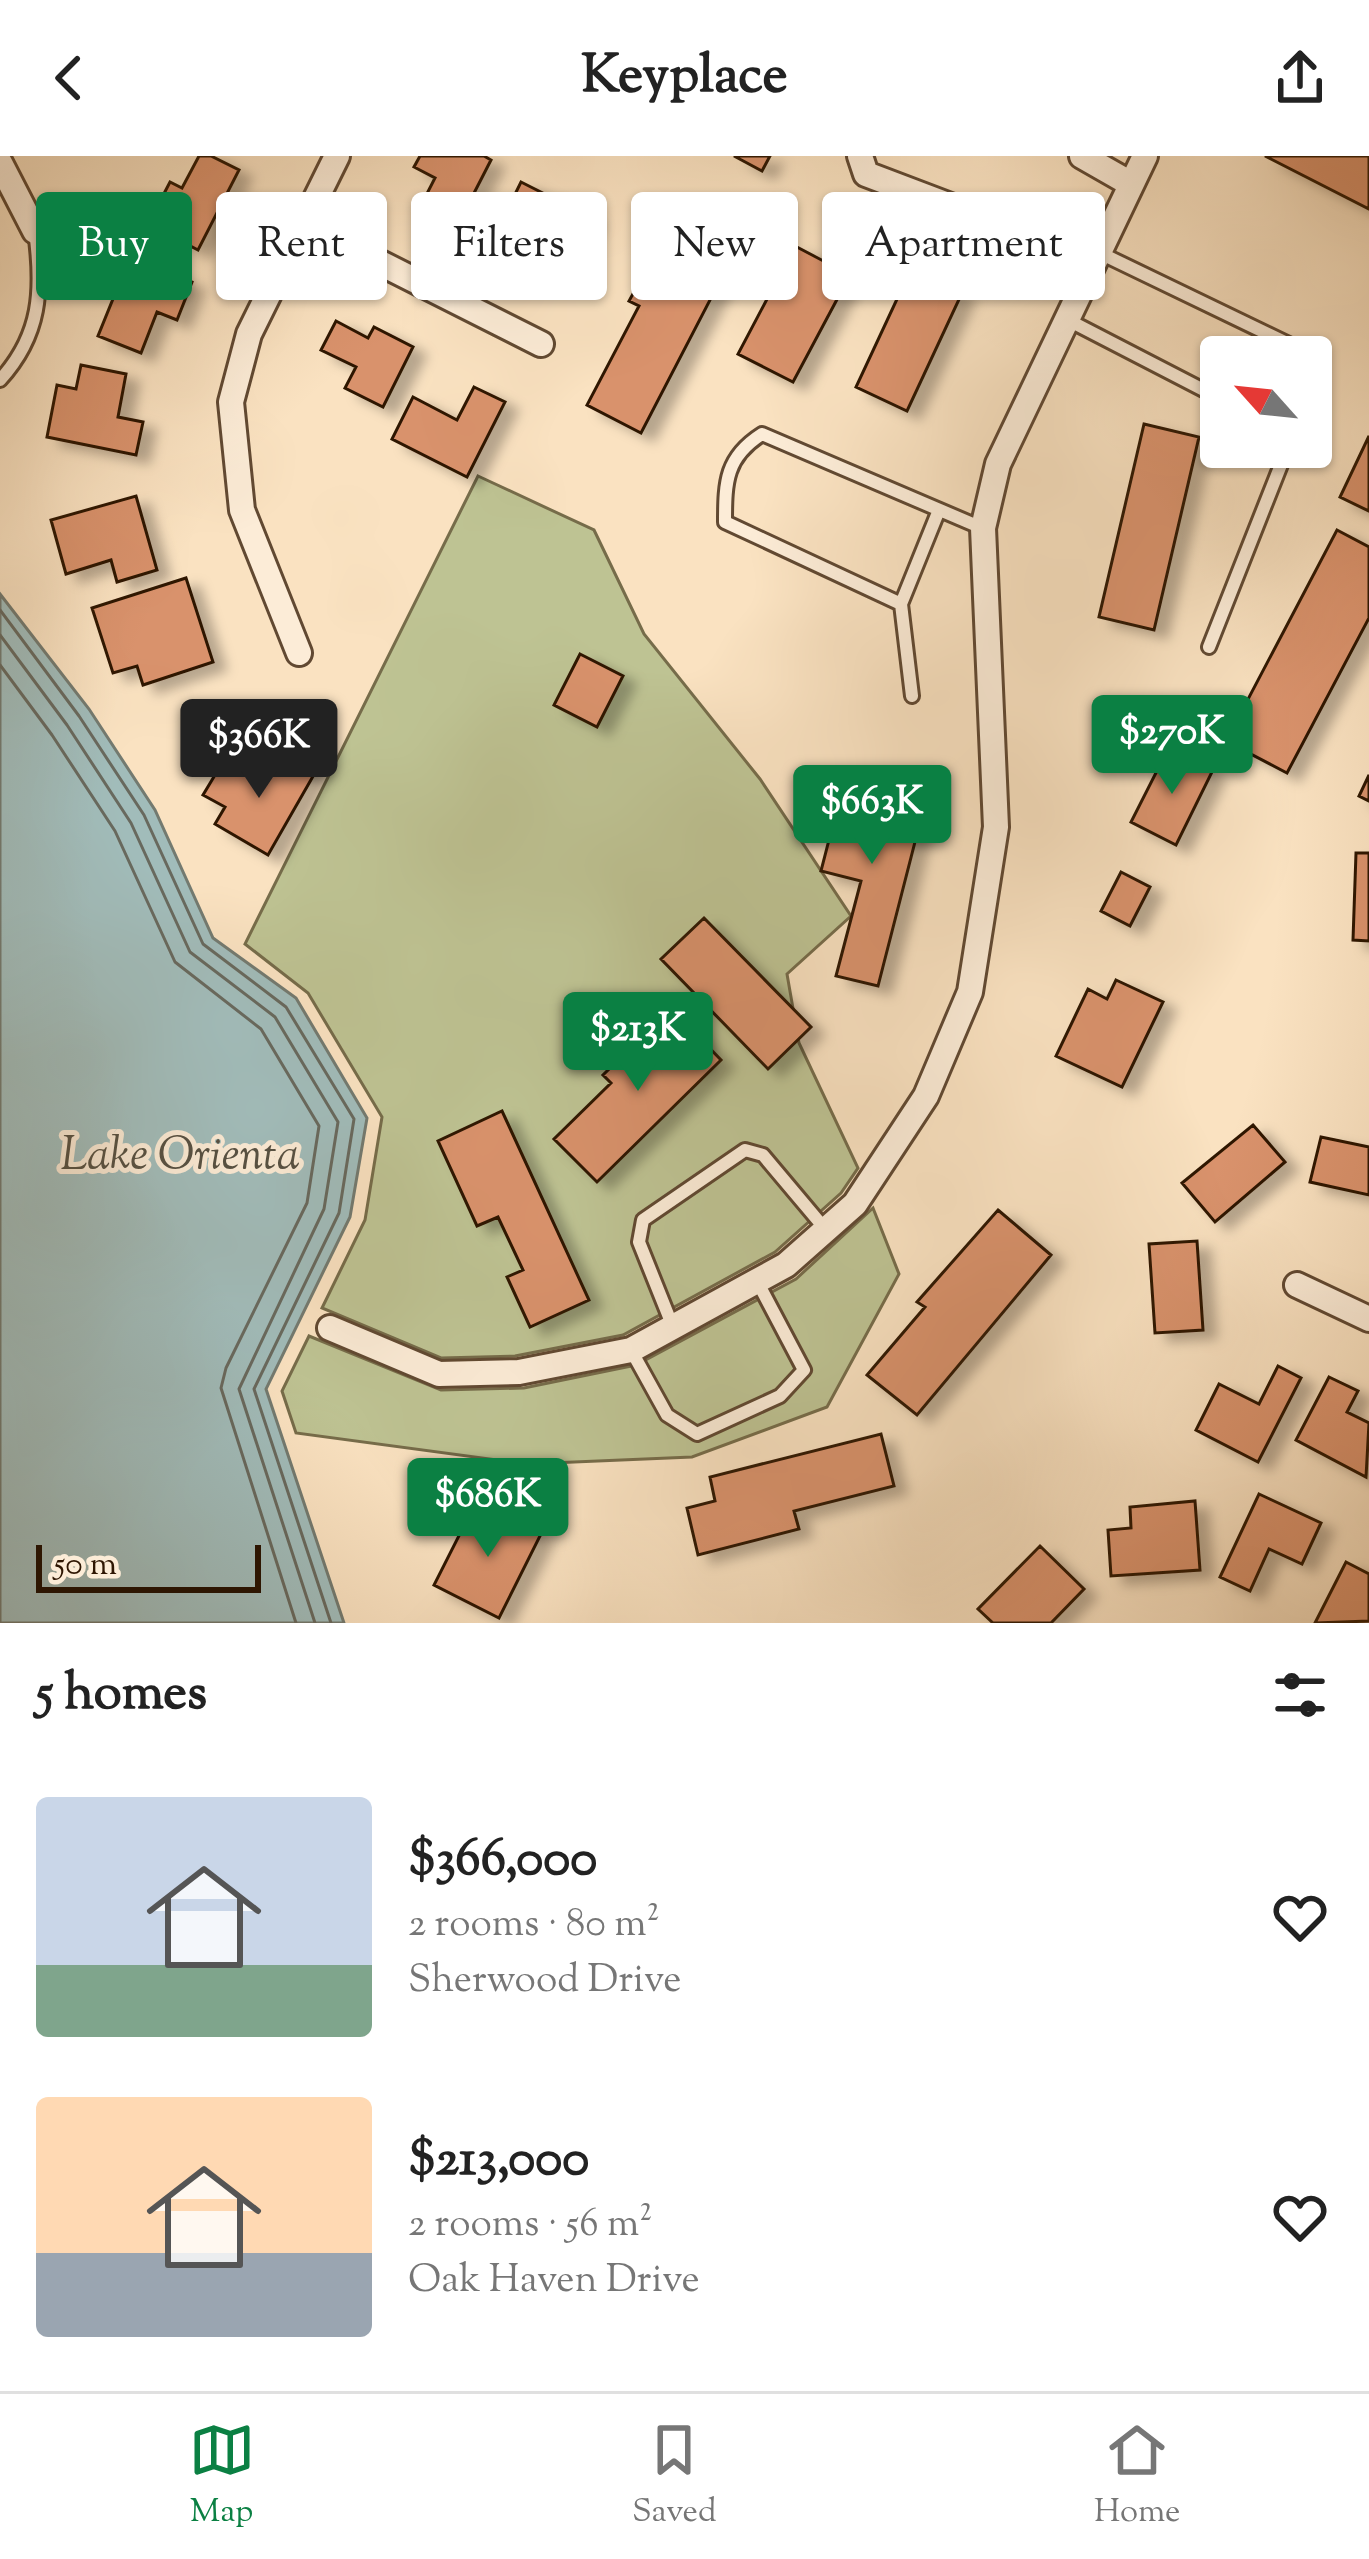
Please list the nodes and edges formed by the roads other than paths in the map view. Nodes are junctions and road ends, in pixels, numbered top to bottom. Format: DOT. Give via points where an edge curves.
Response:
graph roads {
  1 [pos="337,156"];
  2 [pos="860,156"];
  3 [pos="1082,156"];
  4 [pos="1145,156"];
  5 [pos="0,163"];
  6 [pos="1131,184"];
  7 [pos="319,192"];
  8 [pos="913,192"];
  9 [pos="34,231"];
  10 [pos="1105,239"];
  11 [pos="1105,264"];
  12 [pos="387,266"];
  13 [pos="266,300"];
  14 [pos="1076,300"];
  15 [pos="1067,320"];
  16 [pos="1268,336"];
  17 [pos="541,344"];
  18 [pos="0,380"];
  19 [pos="1200,388"];
  20 [pos="1280,468"];
  21 [pos="939,510"];
  22 [pos="983,528"];
  23 [pos="901,604"];
  24 [pos="1209,646"];
  25 [pos="299,653"];
  26 [pos="912,696"];
  27 [pos="826,1230"];
  28 [pos="757,1280"];
  29 [pos="1298,1285"];
  30 [pos="1369,1319"];
  31 [pos="674,1327"];
  32 [pos="330,1328"];
  33 [pos="631,1350"];
  1 -- 7 [label="street"];
  2 -- 8 [label="street" via="866,174"];
  3 -- 6 [label="street"];
  4 -- 6 [label="street"];
  5 -- 9 [label="street"];
  6 -- 10 [label="street"];
  9 -- 18 [label="lane" via="41,277 28,345"];
  11 -- 16 [label="lane"];
  12 -- 17 [label="street"];
  13 -- 25 [label="street" via="232,402 242,510"];
  14 -- 15 [label="street"];
  15 -- 19 [label="lane"];
  15 -- 22 [label="street" via="998,464"];
  20 -- 24 [label="lane"];
  21 -- 22 [label="lane"];
  21 -- 23 [label="lane"];
  21 -- 23 [label="lane" via="762,434 740,448 725,483 725,522"];
  22 -- 27 [label="street" via="996,827 970,992 926,1096 855,1204"];
  23 -- 26 [label="lane"];
  27 -- 28 [label="street"];
  27 -- 31 [label="lane" via="763,1155 745,1150 644,1220 639,1242"];
  28 -- 31 [label="street"];
  28 -- 33 [label="lane" via="804,1370 780,1396 697,1434 667,1415"];
  29 -- 30 [label="street"];
  31 -- 33 [label="street"];
  32 -- 33 [label="street" via="439,1374 519,1372"];
}
